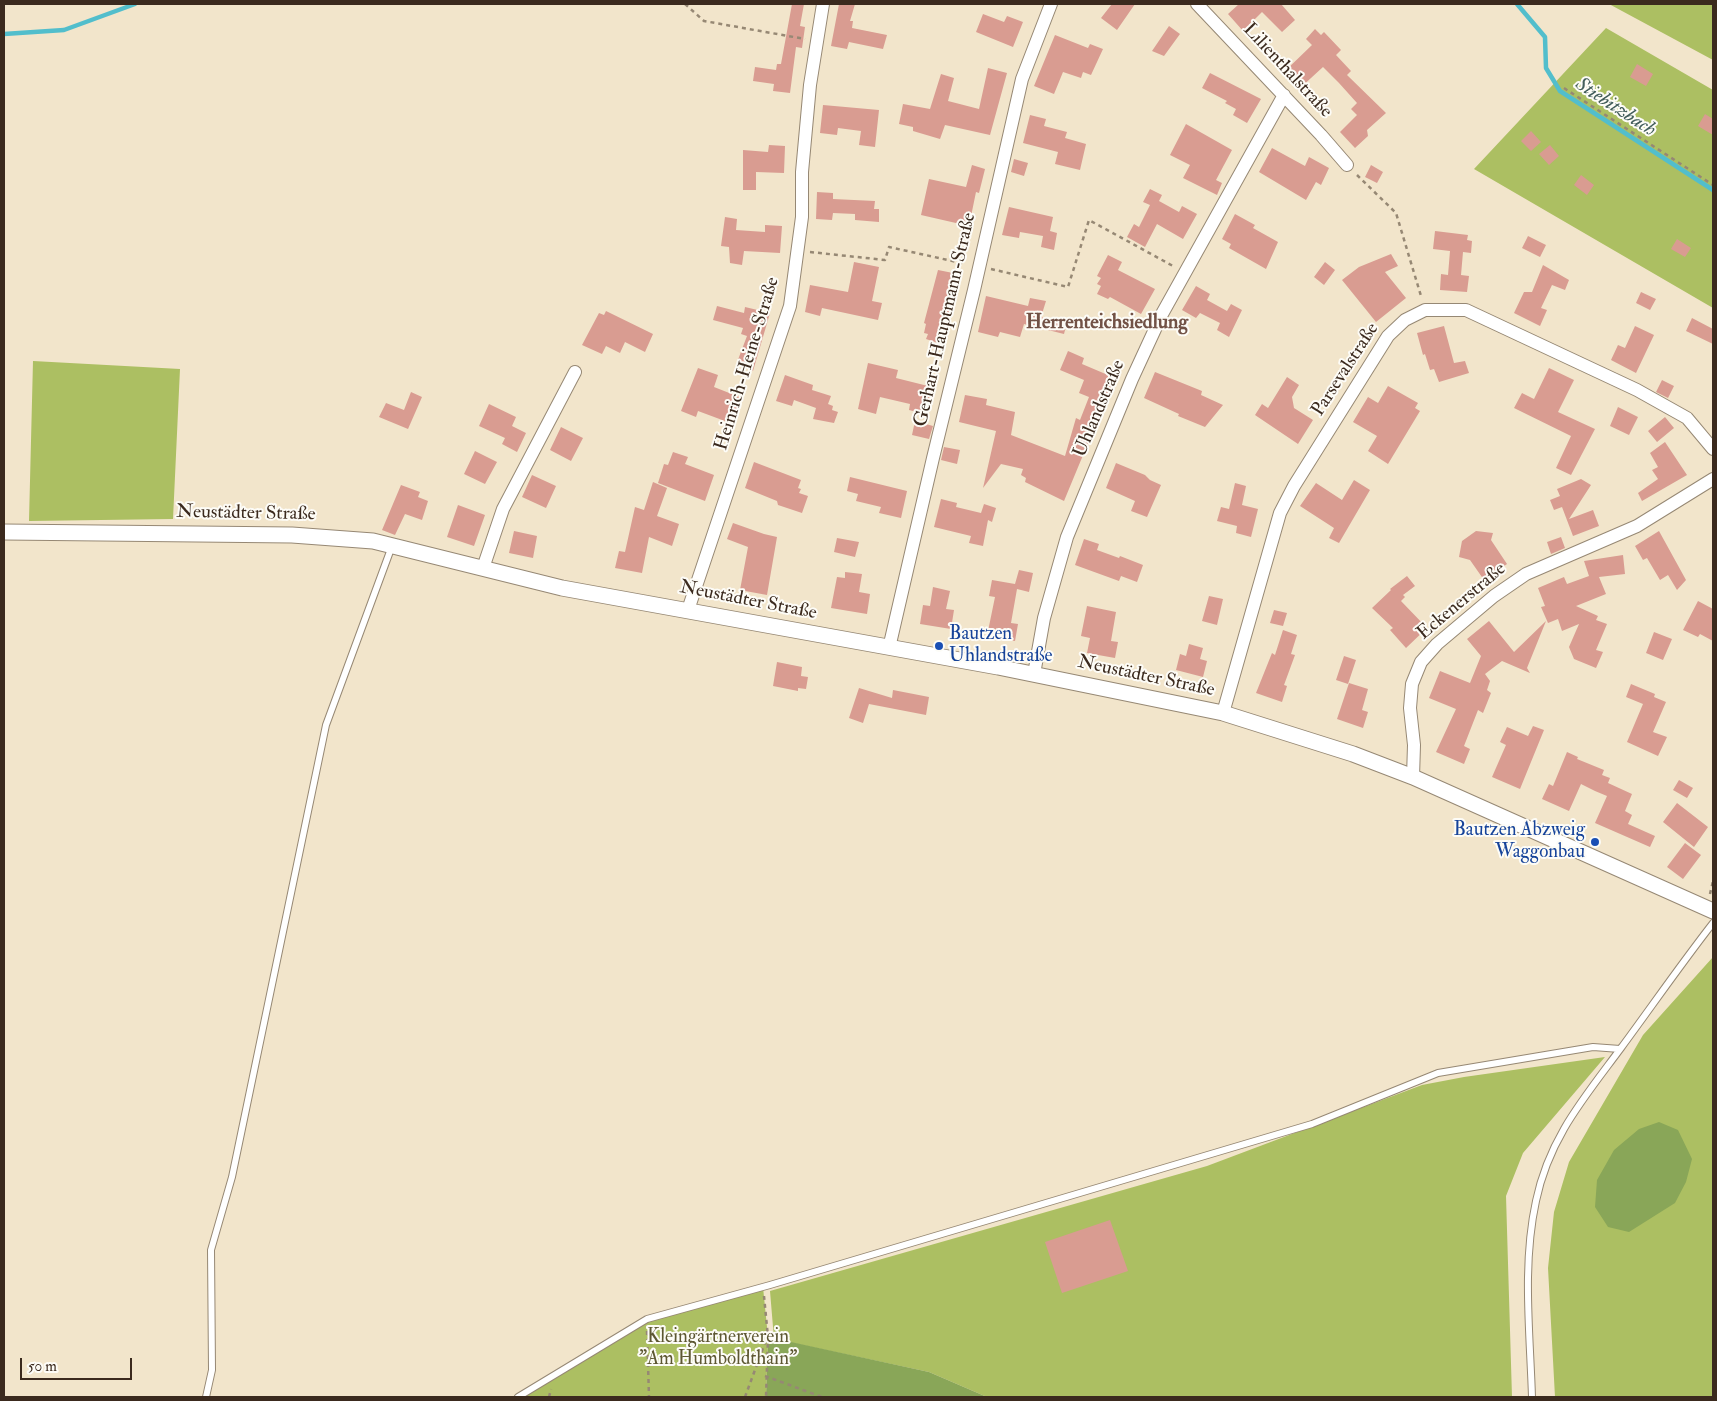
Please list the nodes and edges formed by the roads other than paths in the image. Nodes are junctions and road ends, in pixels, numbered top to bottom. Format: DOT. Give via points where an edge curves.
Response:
graph roads {
  1 [pos="823,4"];
  2 [pos="1051,4"];
  3 [pos="1198,4"];
  4 [pos="1284,95"];
  5 [pos="1347,165"];
  6 [pos="575,372"];
  7 [pos="1713,449"];
  8 [pos="1713,479"];
  9 [pos="4,532"];
  10 [pos="392,545"];
  11 [pos="483,568"];
  12 [pos="688,610"];
  13 [pos="889,648"];
  14 [pos="1034,674"];
  15 [pos="1223,713"];
  16 [pos="1413,777"];
  17 [pos="1713,910"];
  18 [pos="1713,923"];
  19 [pos="1620,1049"];
  20 [pos="206,1397"];
  21 [pos="518,1397"];
  22 [pos="1532,1397"];
  1 -- 12 [label="street, Heinrich-Heine-Straße" via="802,172 799,251 790,306"];
  2 -- 13 [label="street, Gerhart-Hauptmann-Straße" via="1022,78"];
  3 -- 4 [label="street, Lilienthalstraße"];
  4 -- 5 [label="street, Lilienthalstraße"];
  4 -- 14 [label="street, Uhlandstraße" via="1162,314 1132,379 1067,537 1044,618"];
  6 -- 11 [label="street" via="503,509"];
  7 -- 15 [label="street, Parsevalstraße" via="1687,418 1637,390 1466,310 1425,310 1405,320 1388,336 1280,512"];
  8 -- 16 [label="street, Eckenerstraße" via="1637,526 1526,574 1437,644 1421,662 1412,684"];
  9 -- 10 [label="street, Neustädter Straße" via="292,535 339,537"];
  10 -- 11 [label="street, Neustädter Straße"];
  10 -- 20 [label="lane" via="326,725 232,1178 210,1250 212,1370"];
  11 -- 12 [label="street, Neustädter Straße" via="562,588"];
  12 -- 13 [label="street, Neustädter Straße"];
  13 -- 14 [label="street, Neustädter Straße"];
  14 -- 15 [label="street, Neustädter Straße"];
  15 -- 16 [label="street, Neustädter Straße" via="1353,754"];
  16 -- 17 [label="street, Neustädter Straße"];
  18 -- 19 [label="lane"];
  19 -- 21 [label="lane" via="1593,1047 1438,1072 1312,1124 647,1319"];
  19 -- 22 [label="lane" via="1564,1127 1548,1162 1536,1201 1528,1263"];
}
